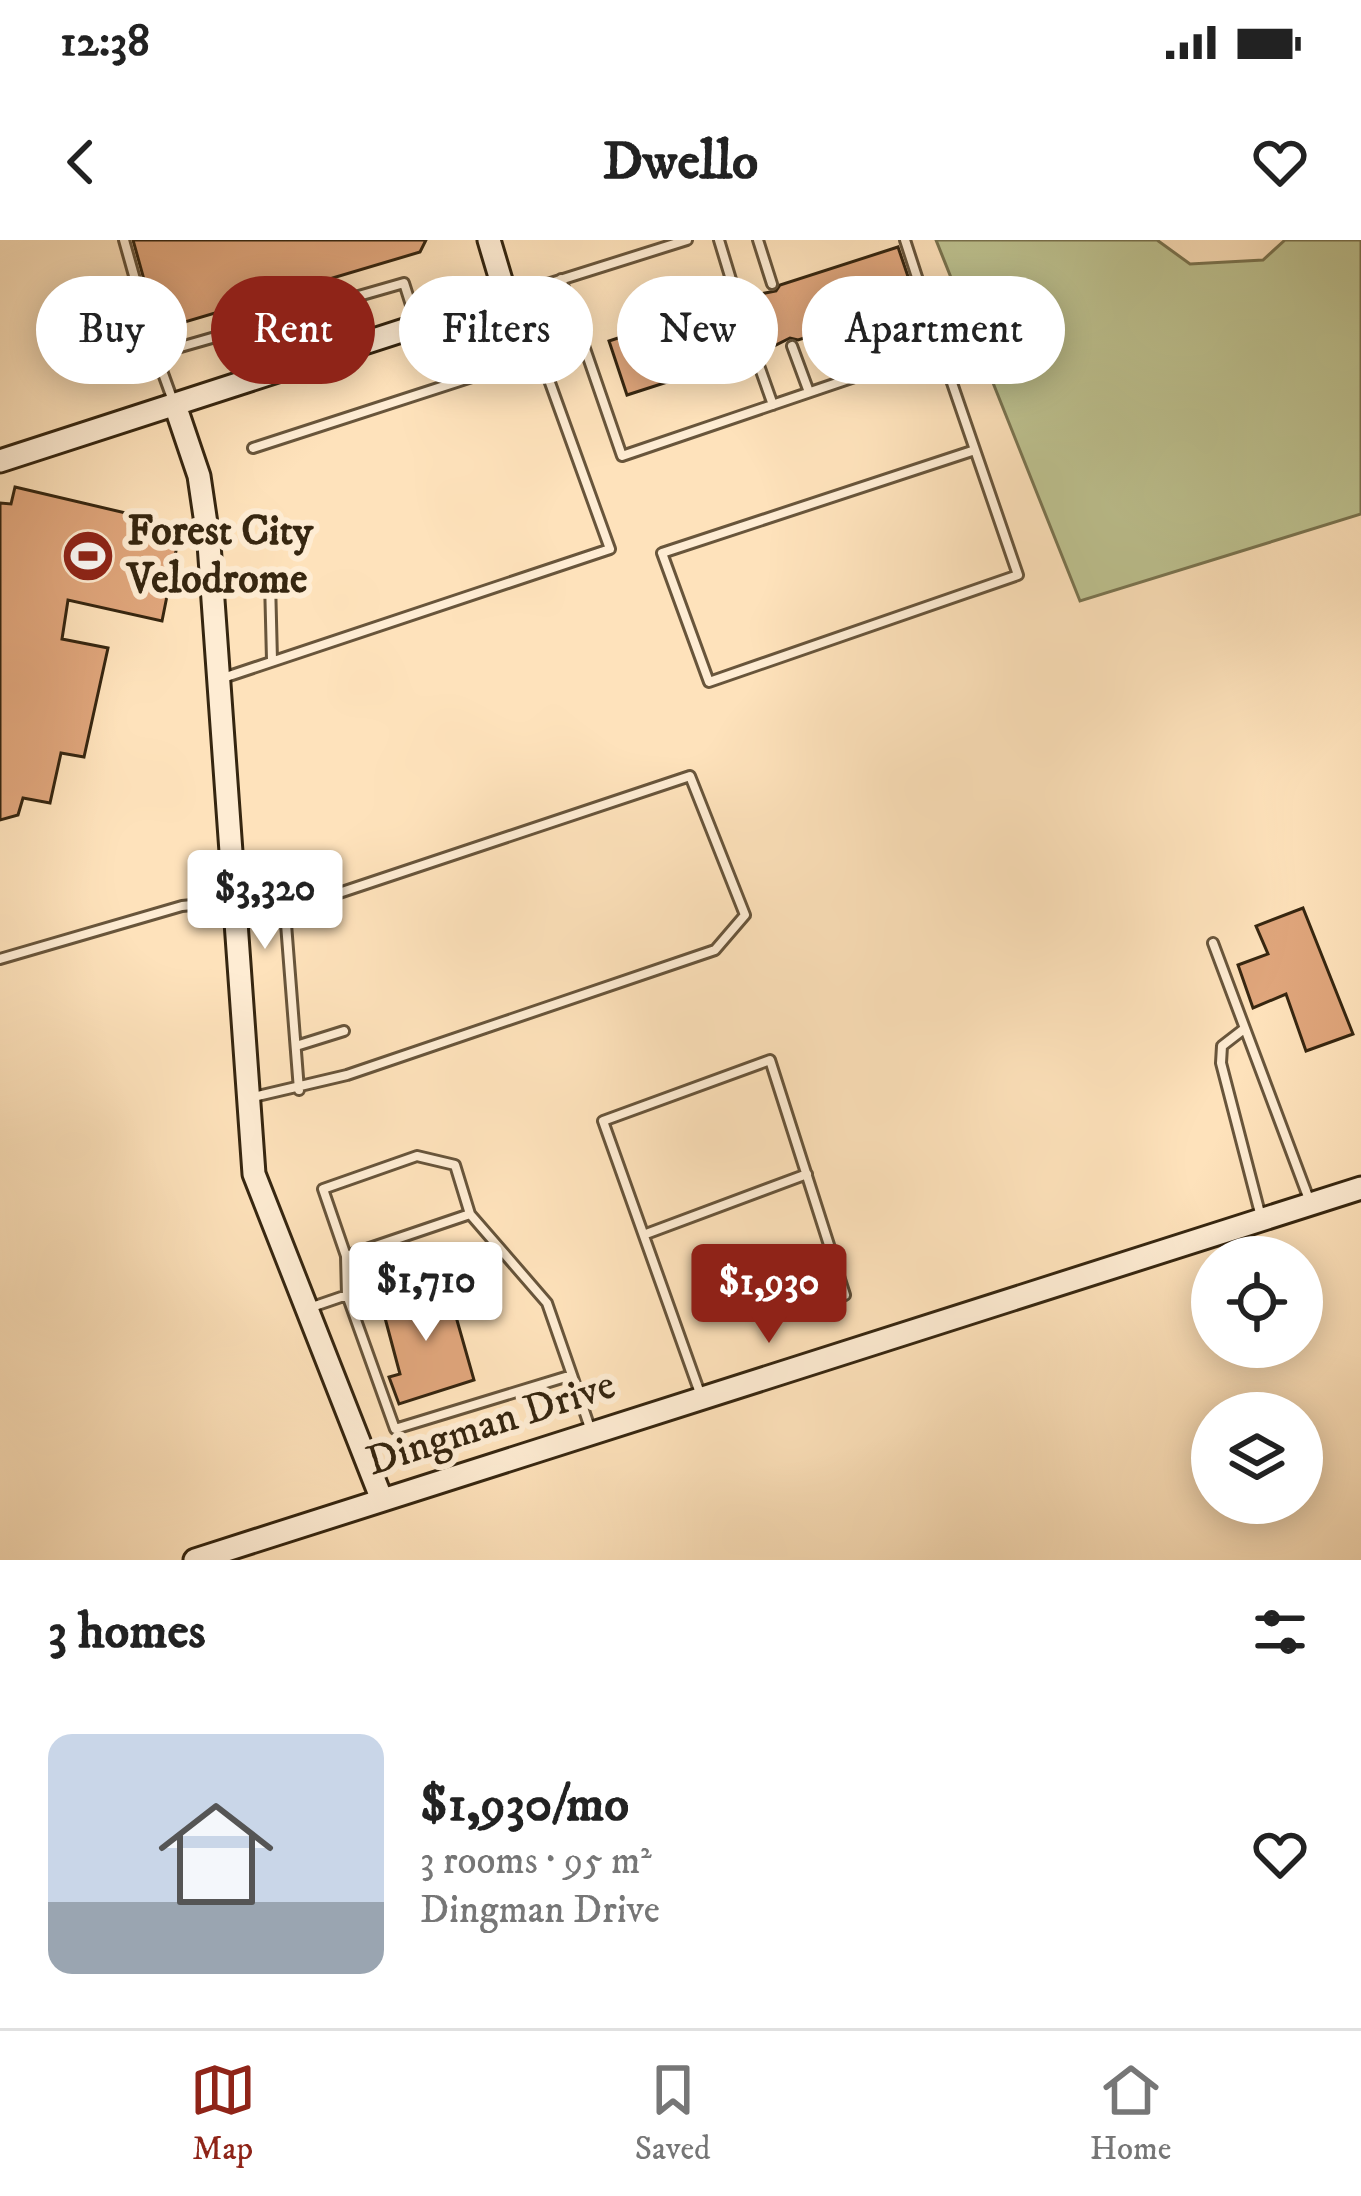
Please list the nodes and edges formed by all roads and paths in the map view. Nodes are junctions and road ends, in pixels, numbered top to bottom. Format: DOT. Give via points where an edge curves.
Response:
graph roads {
  1 [pos="124,240"];
  2 [pos="489,240"];
  3 [pos="687,240"];
  4 [pos="719,240"];
  5 [pos="758,240"];
  6 [pos="905,240"];
  7 [pos="134,276"];
  8 [pos="500,276"];
  9 [pos="571,276"];
  10 [pos="730,276"];
  11 [pos="769,276"];
  12 [pos="917,276"];
  13 [pos="399,284"];
  14 [pos="399,332"];
  15 [pos="187,345"];
  16 [pos="792,346"];
  17 [pos="593,372"];
  18 [pos="167,384"];
  19 [pos="451,384"];
  20 [pos="551,384"];
  21 [pos="765,384"];
  22 [pos="833,384"];
  23 [pos="952,384"];
  24 [pos="809,392"];
  25 [pos="175,405"];
  26 [pos="772,405"];
  27 [pos="253,448"];
  28 [pos="975,450"];
  29 [pos="0,461"];
  30 [pos="270,581"];
  31 [pos="272,660"];
  32 [pos="216,680"];
  33 [pos="233,901"];
  34 [pos="285,911"];
  35 [pos="1213,943"];
  36 [pos="0,959"];
  37 [pos="1244,1030"];
  38 [pos="344,1031"];
  39 [pos="296,1046"];
  40 [pos="299,1090"];
  41 [pos="247,1099"];
  42 [pos="807,1174"];
  43 [pos="1361,1188"];
  44 [pos="1310,1204"];
  45 [pos="470,1214"];
  46 [pos="1261,1219"];
  47 [pos="646,1234"];
  48 [pos="346,1256"];
  49 [pos="347,1295"];
  50 [pos="845,1295"];
  51 [pos="305,1309"];
  52 [pos="572,1375"];
  53 [pos="702,1398"];
  54 [pos="592,1433"];
  55 [pos="382,1500"];
  56 [pos="194,1560"];
  1 -- 7 [label="lane"];
  2 -- 8 [label="street"];
  3 -- 9 [label="lane"];
  4 -- 10 [label="lane"];
  5 -- 11 [label="lane"];
  6 -- 12 [label="lane"];
  13 -- 15 [label="lane"];
  14 -- 25 [label="street"];
  16 -- 24 [label="lane"];
  17 -- 26 [label="lane" via="622,456"];
  18 -- 25 [label="lane"];
  19 -- 27 [label="lane"];
  20 -- 31 [label="lane" via="610,548"];
  21 -- 26 [label="lane"];
  22 -- 24 [label="lane"];
  23 -- 28 [label="lane"];
  24 -- 26 [label="lane"];
  25 -- 29 [label="street"];
  25 -- 32 [label="street" via="206,509"];
  28 -- 28 [label="lane" via="1018,575 710,682 662,554"];
  30 -- 31 [label="lane"];
  31 -- 32 [label="lane"];
  32 -- 33 [label="street"];
  33 -- 34 [label="lane" via="258,914"];
  33 -- 36 [label="lane" via="182,906"];
  33 -- 41 [label="street"];
  34 -- 39 [label="lane"];
  34 -- 40 [label="lane" via="690,776 745,915 716,950"];
  35 -- 37 [label="lane"];
  37 -- 44 [label="lane"];
  37 -- 46 [label="lane" via="1222,1046 1221,1063"];
  38 -- 39 [label="lane"];
  39 -- 40 [label="lane"];
  40 -- 41 [label="lane"];
  41 -- 51 [label="street" via="260,1195"];
  42 -- 47 [label="lane"];
  42 -- 47 [label="lane" via="770,1060 604,1120"];
  42 -- 50 [label="lane"];
  43 -- 44 [label="street, Dingman Drive"];
  44 -- 46 [label="street, Dingman Drive"];
  45 -- 48 [label="lane"];
  45 -- 48 [label="lane" via="455,1165 417,1156 322,1189"];
  45 -- 52 [label="lane" via="548,1303"];
  46 -- 53 [label="street, Dingman Drive"];
  47 -- 53 [label="lane"];
  48 -- 49 [label="lane"];
  49 -- 51 [label="lane"];
  49 -- 52 [label="lane" via="395,1429"];
  51 -- 55 [label="street"];
  52 -- 54 [label="lane"];
  53 -- 54 [label="street, Dingman Drive"];
  54 -- 55 [label="street, Dingman Drive"];
  55 -- 56 [label="street, Dingman Drive"];
}
